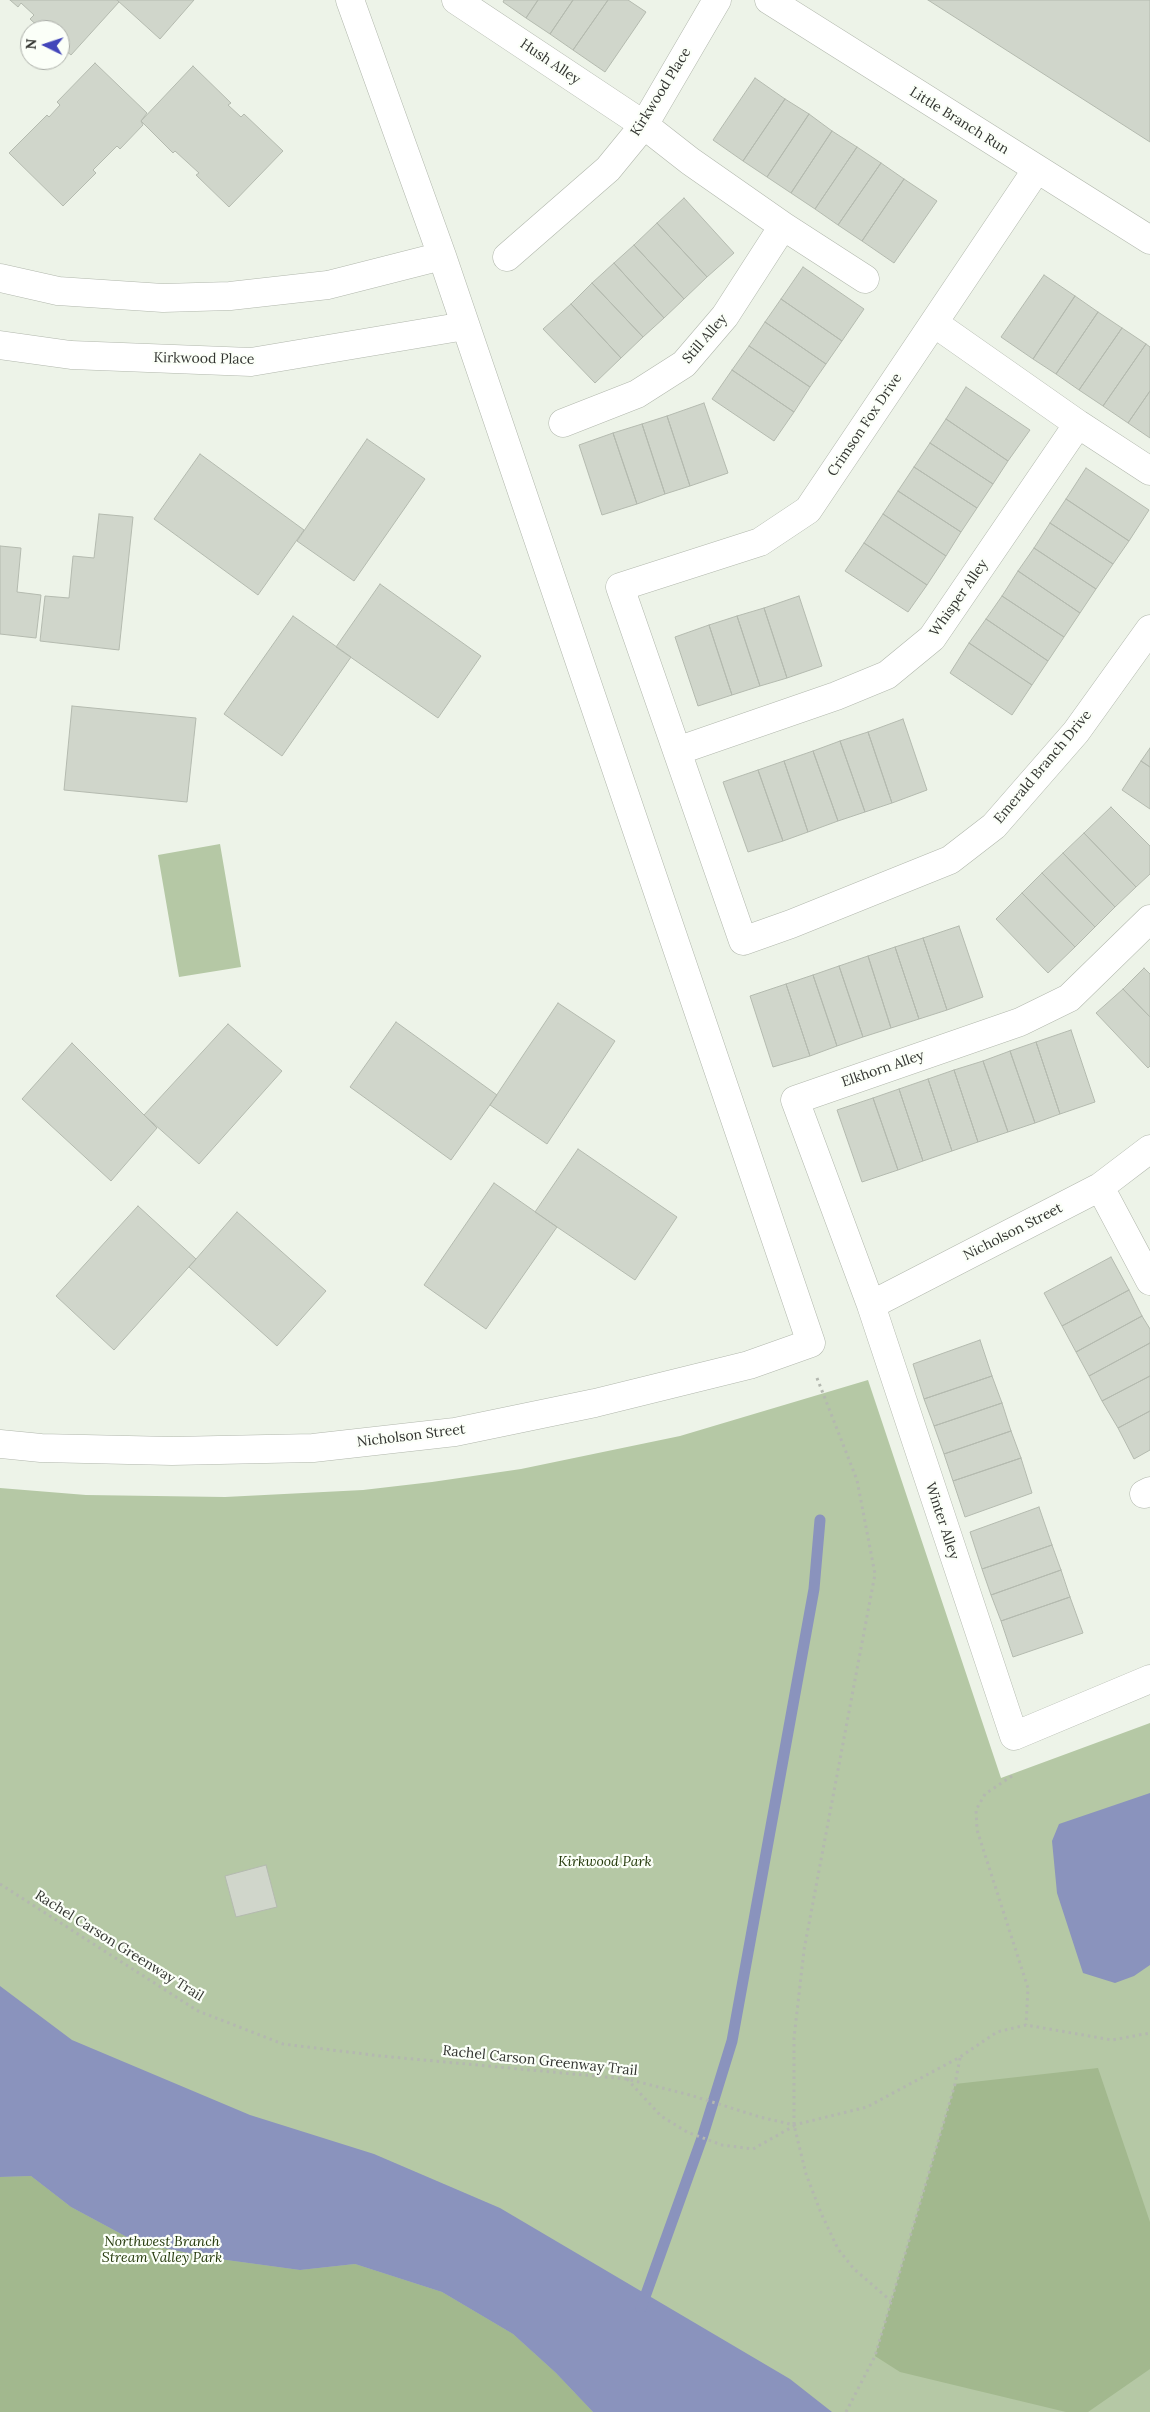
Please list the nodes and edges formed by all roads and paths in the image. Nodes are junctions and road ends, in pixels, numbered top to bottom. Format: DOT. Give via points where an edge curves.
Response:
graph roads {
  1 [pos="350,0"];
  2 [pos="456,0"];
  3 [pos="717,0"];
  4 [pos="769,0"];
  5 [pos="644,124"];
  6 [pos="1037,170"];
  7 [pos="783,226"];
  8 [pos="1150,240"];
  9 [pos="442,256"];
  10 [pos="506,257"];
  11 [pos="0,278"];
  12 [pos="865,279"];
  13 [pos="934,323"];
  14 [pos="465,326"];
  15 [pos="0,344"];
  16 [pos="563,423"];
  17 [pos="1078,424"];
  18 [pos="1150,471"];
  19 [pos="1150,629"];
  20 [pos="677,751"];
  21 [pos="1150,919"];
  22 [pos="1150,1149"];
  23 [pos="1100,1188"];
  24 [pos="1150,1281"];
  25 [pos="871,1305"];
  26 [pos="811,1343"];
  27 [pos="0,1444"];
  28 [pos="1150,1679"];
  29 [pos="1012,1776"];
  30 [pos="0,1884"];
  31 [pos="1026,2024"];
  32 [pos="1150,2033"];
  33 [pos="960,2057"];
  34 [pos="627,2079"];
  35 [pos="794,2125"];
  36 [pos="891,2301"];
  37 [pos="846,2412"];
  1 -- 9 [label="street"];
  2 -- 5 [label="street, Hush Alley"];
  3 -- 5 [label="street, Kirkwood Place"];
  4 -- 6 [label="street, Little Branch Run"];
  5 -- 7 [label="street"];
  5 -- 10 [label="street, Kirkwood Place" via="608,169"];
  6 -- 8 [label="street, Little Branch Run"];
  6 -- 13 [label="street, Crimson Fox Drive"];
  7 -- 12 [label="street"];
  7 -- 16 [label="street, Still Alley" via="725,316 684,364 637,394"];
  9 -- 11 [label="street" via="328,284 230,296 163,298 58,291"];
  9 -- 14 [label="street"];
  13 -- 17 [label="street"];
  13 -- 20 [label="street, Crimson Fox Drive" via="808,510 760,542 620,587"];
  14 -- 15 [label="street, Kirkwood Place" via="251,362 71,354"];
  14 -- 26 [label="street"];
  17 -- 18 [label="street"];
  17 -- 20 [label="street, Whisper Alley" via="932,638 910,657 887,675 836,696"];
  19 -- 20 [label="street, Emerald Branch Drive" via="1076,732 994,826 950,860 743,941"];
  21 -- 25 [label="street, Elkhorn Alley" via="1069,998 1020,1022 795,1100"];
  22 -- 23 [label="street, Nicholson Street"];
  23 -- 24 [label="street"];
  23 -- 25 [label="street, Nicholson Street"];
  25 -- 28 [label="street, Winter Alley" via="1014,1736"];
  26 -- 27 [label="street, Nicholson Street" via="749,1365 595,1403 455,1432 313,1448 172,1451"];
  26 -- 35 [label="path" via="816,1375 857,1480 875,1574 804,1950 794,2038"];
  29 -- 31 [label="path" via="985,1794 976,1810 977,1830 1028,1988"];
  30 -- 34 [label="path, Rachel Carson Greenway Trail" via="198,2011 283,2044"];
  31 -- 32 [label="path, Rachel Carson Greenway Trail" via="1112,2040"];
  31 -- 33 [label="path, Rachel Carson Greenway Trail" via="997,2032"];
  33 -- 35 [label="path, Rachel Carson Greenway Trail" via="867,2108"];
  33 -- 36 [label="path" via="955,2084"];
  34 -- 35 [label="path, Rachel Carson Greenway Trail"];
  34 -- 35 [label="path" via="662,2116 687,2132 722,2145 754,2149"];
  35 -- 36 [label="path" via="806,2174 838,2249 854,2269"];
  36 -- 37 [label="path" via="875,2356"];
}
